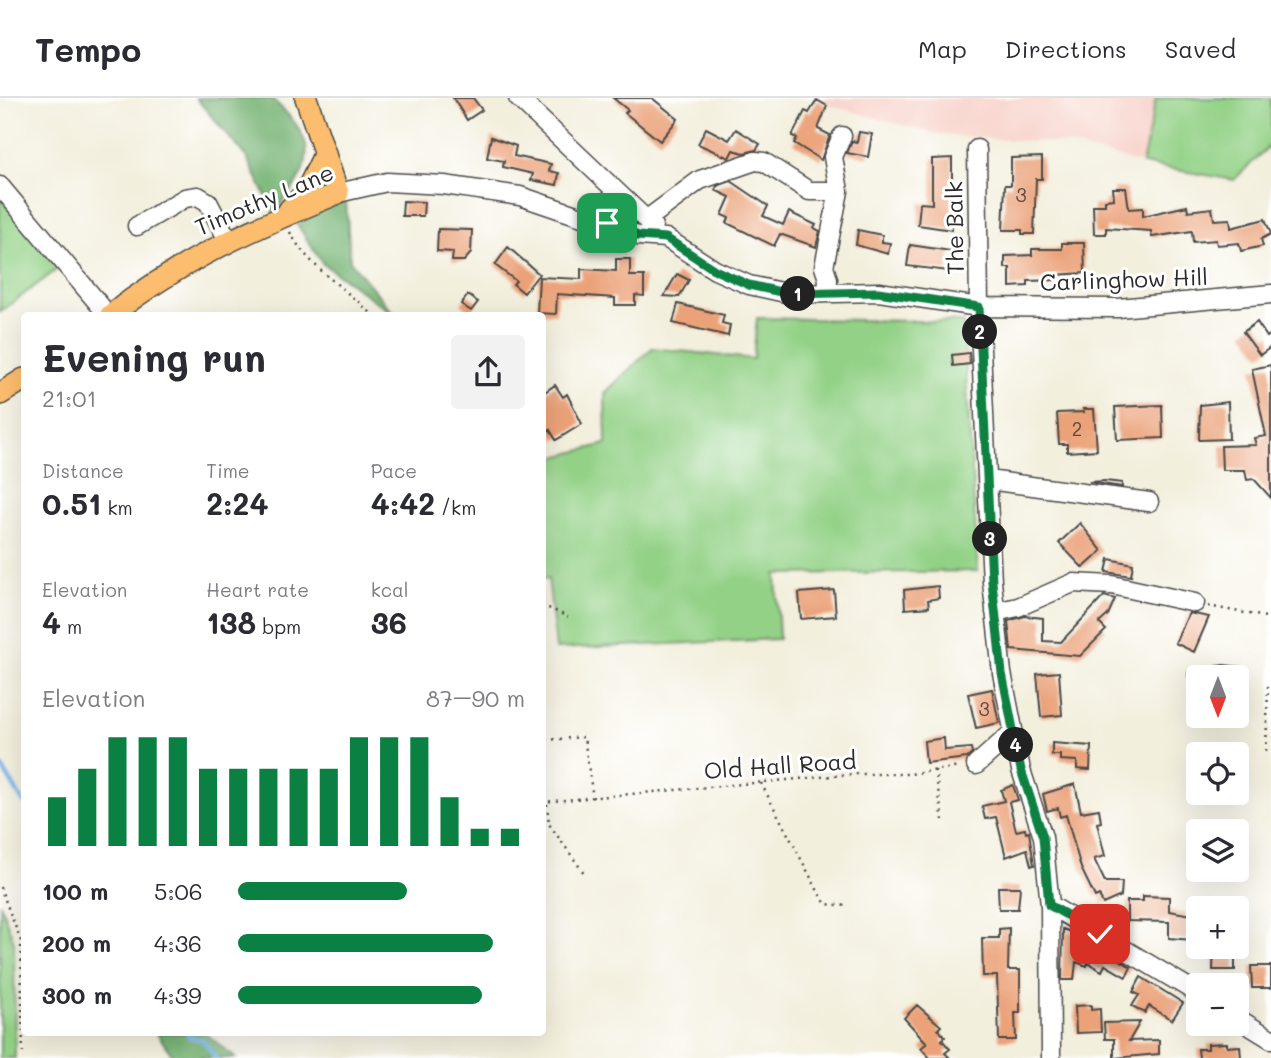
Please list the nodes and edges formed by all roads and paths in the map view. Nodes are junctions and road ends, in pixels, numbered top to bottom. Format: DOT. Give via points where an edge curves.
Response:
graph roads {
  1 [pos="306,98"];
  2 [pos="518,98"];
  3 [pos="842,136"];
  4 [pos="977,149"];
  5 [pos="325,153"];
  6 [pos="0,187"];
  7 [pos="839,191"];
  8 [pos="338,193"];
  9 [pos="282,216"];
  10 [pos="646,220"];
  11 [pos="137,226"];
  12 [pos="666,238"];
  13 [pos="228,240"];
  14 [pos="827,293"];
  15 [pos="1271,294"];
  16 [pos="979,307"];
  17 [pos="106,312"];
  18 [pos="113,312"];
  19 [pos="370,312"];
  20 [pos="21,381"];
  21 [pos="0,394"];
  22 [pos="988,480"];
  23 [pos="1149,502"];
  24 [pos="1195,603"];
  25 [pos="546,607"];
  26 [pos="995,612"];
  27 [pos="568,617"];
  28 [pos="1271,618"];
  29 [pos="1271,684"];
  30 [pos="1013,732"];
  31 [pos="546,740"];
  32 [pos="1266,751"];
  33 [pos="976,765"];
  34 [pos="935,770"];
  35 [pos="761,783"];
  36 [pos="593,798"];
  37 [pos="546,803"];
  38 [pos="546,808"];
  39 [pos="943,820"];
  40 [pos="584,873"];
  41 [pos="0,887"];
  42 [pos="1049,905"];
  43 [pos="848,906"];
  44 [pos="21,941"];
  45 [pos="1186,986"];
  46 [pos="1249,1025"];
  47 [pos="23,1036"];
  48 [pos="1271,1039"];
  49 [pos="23,1058"];
  50 [pos="1051,1058"];
  1 -- 5 [label="main road"];
  2 -- 10 [label="street"];
  3 -- 7 [label="street" via="833,157"];
  4 -- 16 [label="street, The Balk"];
  5 -- 8 [label="main road"];
  5 -- 9 [label="main road" via="306,192"];
  6 -- 17 [label="street"];
  7 -- 10 [label="street" via="809,191 755,161 700,180"];
  7 -- 14 [label="street" via="824,267"];
  8 -- 9 [label="main road, Timothy Lane"];
  8 -- 12 [label="street, Timothy Lane" via="387,183 444,185 520,196 638,236"];
  9 -- 13 [label="main road, Timothy Lane"];
  9 -- 19 [label="path" via="297,246"];
  10 -- 12 [label="street"];
  11 -- 13 [label="street" via="185,198 198,196 208,202"];
  12 -- 14 [label="street, Timothy Lane" via="715,270 749,285 790,294"];
  13 -- 18 [label="main road, Timothy Lane" via="180,266"];
  14 -- 16 [label="street, Timothy Lane" via="878,292"];
  15 -- 16 [label="street, Carlinghow Hill" via="1118,308"];
  16 -- 22 [label="street, The Balk"];
  20 -- 21 [label="main road"];
  22 -- 23 [label="street"];
  22 -- 26 [label="street, The Balk"];
  24 -- 26 [label="street" via="1112,585 1073,583"];
  24 -- 28 [label="path"];
  25 -- 27 [label="path"];
  26 -- 30 [label="street, The Balk"];
  29 -- 32 [label="path"];
  30 -- 33 [label="street"];
  30 -- 42 [label="street, The Balk" via="1043,837"];
  31 -- 36 [label="path" via="584,737"];
  33 -- 34 [label="path, Old Hall Road"];
  34 -- 35 [label="path, Old Hall Road"];
  34 -- 39 [label="path"];
  35 -- 36 [label="path, Old Hall Road"];
  35 -- 43 [label="path" via="826,904"];
  36 -- 37 [label="path, Old Hall Road"];
  38 -- 40 [label="path" via="549,824"];
  41 -- 44 [label="path"];
  42 -- 45 [label="street"];
  42 -- 50 [label="street, The Balk"];
  46 -- 48 [label="street"];
  47 -- 49 [label="path"];
}
